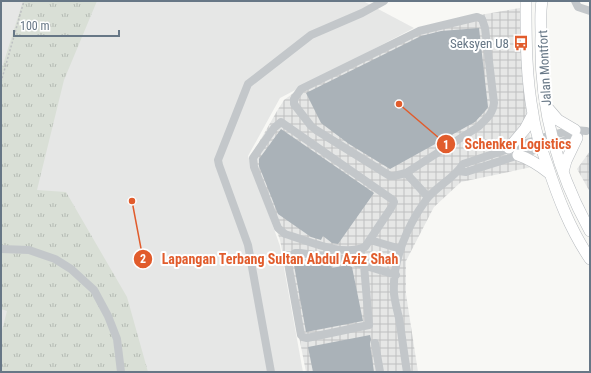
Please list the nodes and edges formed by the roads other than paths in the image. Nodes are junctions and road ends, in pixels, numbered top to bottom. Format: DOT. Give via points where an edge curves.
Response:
graph roads {
  1 [pos="384,1"];
  2 [pos="526,1"];
  3 [pos="542,1"];
  4 [pos="575,1"];
  5 [pos="590,11"];
  6 [pos="545,104"];
  7 [pos="532,114"];
  8 [pos="582,132"];
  9 [pos="552,139"];
  10 [pos="540,144"];
  11 [pos="514,152"];
  12 [pos="563,172"];
  13 [pos="406,173"];
  14 [pos="550,174"];
  15 [pos="428,197"];
  16 [pos="590,231"];
  17 [pos="370,240"];
  18 [pos="1,248"];
  19 [pos="401,249"];
  20 [pos="590,259"];
  21 [pos="364,265"];
  22 [pos="396,275"];
  23 [pos="375,343"];
  24 [pos="122,372"];
  25 [pos="271,372"];
  26 [pos="380,372"];
  27 [pos="406,372"];
  1 -- 25 [label="street" via="311,35 248,84 218,160 248,245"];
  2 -- 7 [label="main road, Jalan Montfort" via="526,44"];
  3 -- 6 [label="main road, Jalan Montfort" via="540,54"];
  4 -- 5 [label="street" via="578,7"];
  6 -- 8 [label="main road" via="558,120"];
  6 -- 9 [label="main road, Jalan Montfort"];
  7 -- 10 [label="main road, Jalan Montfort"];
  7 -- 11 [label="main road"];
  8 -- 9 [label="street"];
  8 -- 12 [label="main road" via="571,149"];
  9 -- 10 [label="street"];
  9 -- 12 [label="main road, Jalan Montfort"];
  10 -- 11 [label="street"];
  10 -- 14 [label="main road, Jalan Montfort"];
  11 -- 14 [label="main road" via="528,158"];
  11 -- 15 [label="street" via="463,164"];
  12 -- 16 [label="main road, Jalan Montfort"];
  13 -- 13 [label="street" via="478,127 491,114 494,103 482,19 477,17 419,31 301,89 294,100 294,104 316,130 390,176"];
  13 -- 15 [label="street"];
  14 -- 20 [label="main road, Jalan Montfort" via="568,221"];
  15 -- 19 [label="street" via="416,213"];
  17 -- 17 [label="street" via="391,208 393,200 281,122 278,124 253,158 254,167 278,228 285,234 341,251 360,250"];
  17 -- 19 [label="street"];
  18 -- 24 [label="street" via="29,250 55,259 71,269 94,290 117,339"];
  19 -- 22 [label="street"];
  21 -- 21 [label="street" via="369,325 303,337 288,269 292,256 300,253 351,260"];
  21 -- 22 [label="street"];
  22 -- 27 [label="street" via="394,294"];
  23 -- 26 [label="street"];
}
